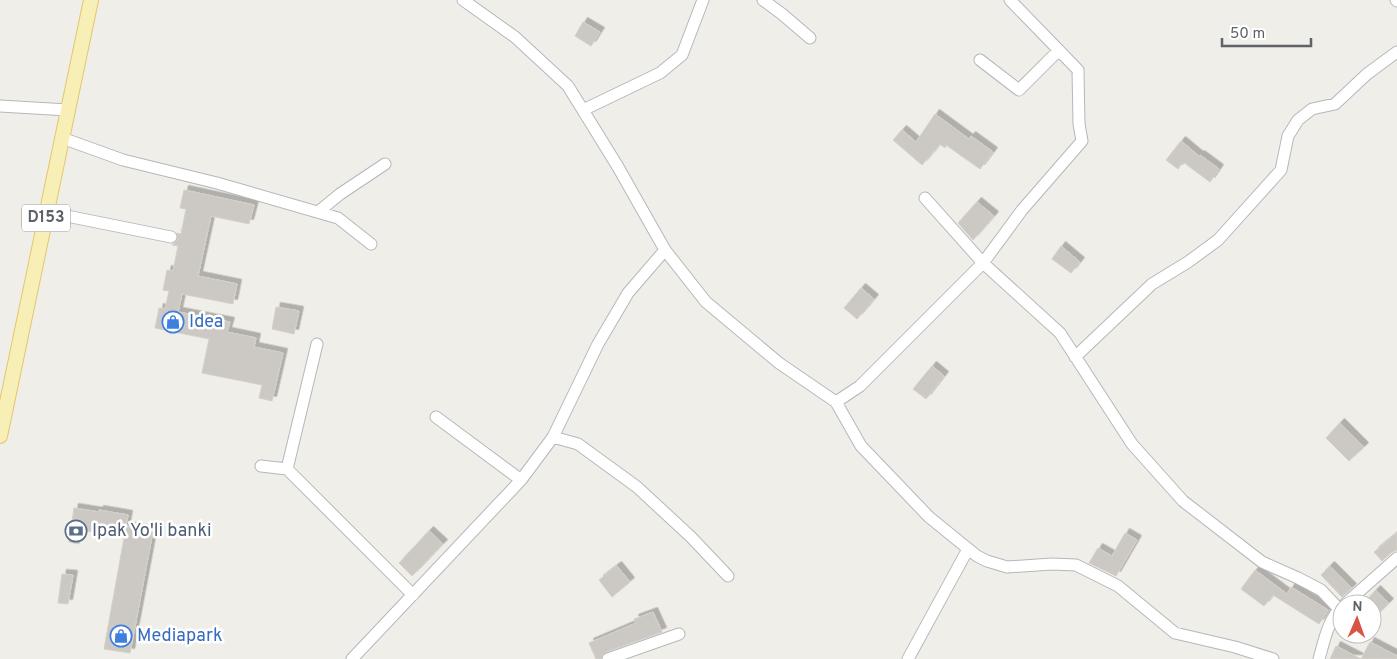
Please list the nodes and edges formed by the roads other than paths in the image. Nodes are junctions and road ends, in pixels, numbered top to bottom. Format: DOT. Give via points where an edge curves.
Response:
graph roads {
  1 [pos="91,0"];
  2 [pos="463,0"];
  3 [pos="703,0"];
  4 [pos="763,0"];
  5 [pos="1010,0"];
  6 [pos="810,38"];
  7 [pos="1059,50"];
  8 [pos="1397,52"];
  9 [pos="980,60"];
  10 [pos="0,106"];
  11 [pos="68,110"];
  12 [pos="583,110"];
  13 [pos="62,138"];
  14 [pos="385,164"];
  15 [pos="925,198"];
  16 [pos="47,212"];
  17 [pos="318,212"];
  18 [pos="171,237"];
  19 [pos="372,244"];
  20 [pos="665,250"];
  21 [pos="983,263"];
  22 [pos="317,344"];
  23 [pos="1075,357"];
  24 [pos="836,402"];
  25 [pos="436,417"];
  26 [pos="1,428"];
  27 [pos="553,437"];
  28 [pos="261,466"];
  29 [pos="287,469"];
  30 [pos="521,480"];
  31 [pos="968,549"];
  32 [pos="1397,558"];
  33 [pos="728,576"];
  34 [pos="1357,594"];
  35 [pos="413,595"];
  36 [pos="1332,599"];
  37 [pos="1332,623"];
  38 [pos="679,634"];
  39 [pos="352,659"];
  40 [pos="608,659"];
  41 [pos="908,659"];
  42 [pos="1273,659"];
  43 [pos="1319,659"];
  1 -- 11 [label="main road, D153"];
  2 -- 12 [label="street" via="522,44 568,86"];
  3 -- 12 [label="street" via="682,55 660,73"];
  4 -- 6 [label="street"];
  5 -- 7 [label="street"];
  7 -- 9 [label="street" via="1019,90"];
  7 -- 21 [label="street" via="1078,70 1082,140 1022,210"];
  8 -- 23 [label="street" via="1335,104 1312,109 1298,120 1288,136 1281,170 1218,240 1152,284"];
  10 -- 11 [label="street"];
  11 -- 13 [label="main road, D153"];
  12 -- 20 [label="street"];
  13 -- 16 [label="main road, D153"];
  13 -- 17 [label="street" via="123,160"];
  14 -- 17 [label="street"];
  15 -- 21 [label="street"];
  16 -- 18 [label="street"];
  16 -- 26 [label="main road, D153"];
  17 -- 19 [label="street" via="338,218"];
  20 -- 24 [label="street" via="706,302 779,363"];
  20 -- 27 [label="street" via="628,293 598,344"];
  21 -- 23 [label="street" via="1060,334"];
  21 -- 24 [label="street" via="860,386"];
  22 -- 29 [label="street"];
  23 -- 36 [label="street" via="1132,444 1183,501 1262,562 1321,590"];
  24 -- 31 [label="street" via="861,446 930,517"];
  25 -- 30 [label="street"];
  27 -- 30 [label="street"];
  27 -- 33 [label="street" via="578,444 637,486"];
  28 -- 29 [label="street"];
  29 -- 35 [label="street"];
  30 -- 35 [label="street"];
  31 -- 41 [label="street"];
  31 -- 42 [label="street" via="987,561 1007,567 1076,565 1118,586 1175,633"];
  32 -- 34 [label="street"];
  35 -- 39 [label="street"];
  37 -- 43 [label="street"];
  38 -- 40 [label="street"];
}
